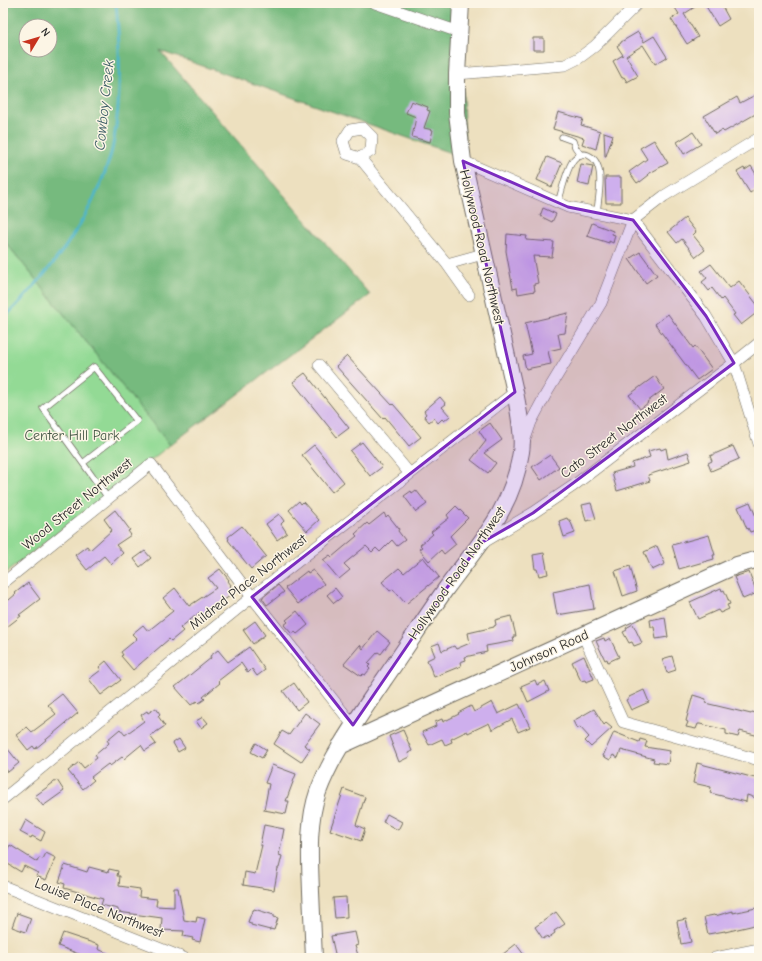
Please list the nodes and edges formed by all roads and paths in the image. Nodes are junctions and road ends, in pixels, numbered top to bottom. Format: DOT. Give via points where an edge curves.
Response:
graph roads {
  1 [pos="375,3"];
  2 [pos="461,3"];
  3 [pos="638,3"];
  4 [pos="459,32"];
  5 [pos="457,74"];
  6 [pos="562,137"];
  7 [pos="759,138"];
  8 [pos="581,155"];
  9 [pos="360,158"];
  10 [pos="462,161"];
  11 [pos="558,203"];
  12 [pos="597,213"];
  13 [pos="633,220"];
  14 [pos="484,254"];
  15 [pos="447,264"];
  16 [pos="469,295"];
  17 [pos="759,343"];
  18 [pos="734,363"];
  19 [pos="319,365"];
  20 [pos="515,392"];
  21 [pos="756,422"];
  22 [pos="759,444"];
  23 [pos="522,450"];
  24 [pos="83,463"];
  25 [pos="410,474"];
  26 [pos="108,498"];
  27 [pos="482,543"];
  28 [pos="759,558"];
  29 [pos="3,583"];
  30 [pos="252,597"];
  31 [pos="583,635"];
  32 [pos="353,725"];
  33 [pos="340,746"];
  34 [pos="759,760"];
  35 [pos="3,799"];
  36 [pos="3,886"];
  37 [pos="759,949"];
  38 [pos="184,958"];
  39 [pos="314,958"];
  40 [pos="715,958"];
  1 -- 4 [label="street"];
  2 -- 4 [label="street, Hollywood Road Northwest"];
  3 -- 5 [label="street" via="595,46 565,65"];
  4 -- 5 [label="street, Hollywood Road Northwest"];
  5 -- 10 [label="street, Hollywood Road Northwest" via="457,112"];
  6 -- 8 [label="lane" via="573,141"];
  7 -- 13 [label="street" via="664,196"];
  8 -- 11 [label="lane" via="571,163"];
  8 -- 12 [label="lane" via="592,157 599,168"];
  9 -- 15 [label="street"];
  10 -- 11 [label="street"];
  10 -- 14 [label="street, Hollywood Road Northwest"];
  11 -- 12 [label="street"];
  12 -- 13 [label="street"];
  13 -- 18 [label="street" via="706,316"];
  13 -- 23 [label="street" via="601,303 546,394 531,422"];
  14 -- 15 [label="street"];
  14 -- 20 [label="street, Hollywood Road Northwest"];
  15 -- 16 [label="street"];
  17 -- 18 [label="street, Cato Street Northwest"];
  18 -- 21 [label="street"];
  18 -- 27 [label="street, Cato Street Northwest" via="573,486"];
  19 -- 25 [label="street"];
  20 -- 23 [label="street, Hollywood Road Northwest"];
  20 -- 25 [label="street, Mildred Place Northwest"];
  21 -- 22 [label="street"];
  23 -- 27 [label="street, Hollywood Road Northwest" via="508,498"];
  24 -- 24 [label="lane" via="43,408 94,367 137,421"];
  24 -- 26 [label="lane"];
  25 -- 30 [label="street, Mildred Place Northwest"];
  26 -- 29 [label="street, Wood Street Northwest"];
  26 -- 30 [label="street, Wood Street Northwest" via="151,464"];
  27 -- 32 [label="street, Hollywood Road Northwest" via="446,589"];
  28 -- 31 [label="street, Johnson Road"];
  30 -- 32 [label="street"];
  30 -- 35 [label="street, Mildred Place Northwest"];
  31 -- 33 [label="street, Johnson Road"];
  31 -- 34 [label="street" via="623,722"];
  32 -- 33 [label="street, Hollywood Road Northwest"];
  33 -- 39 [label="street, Hollywood Road Northwest" via="318,793 311,832"];
  36 -- 38 [label="street, Louise Place Northwest"];
  37 -- 40 [label="street"];
}
